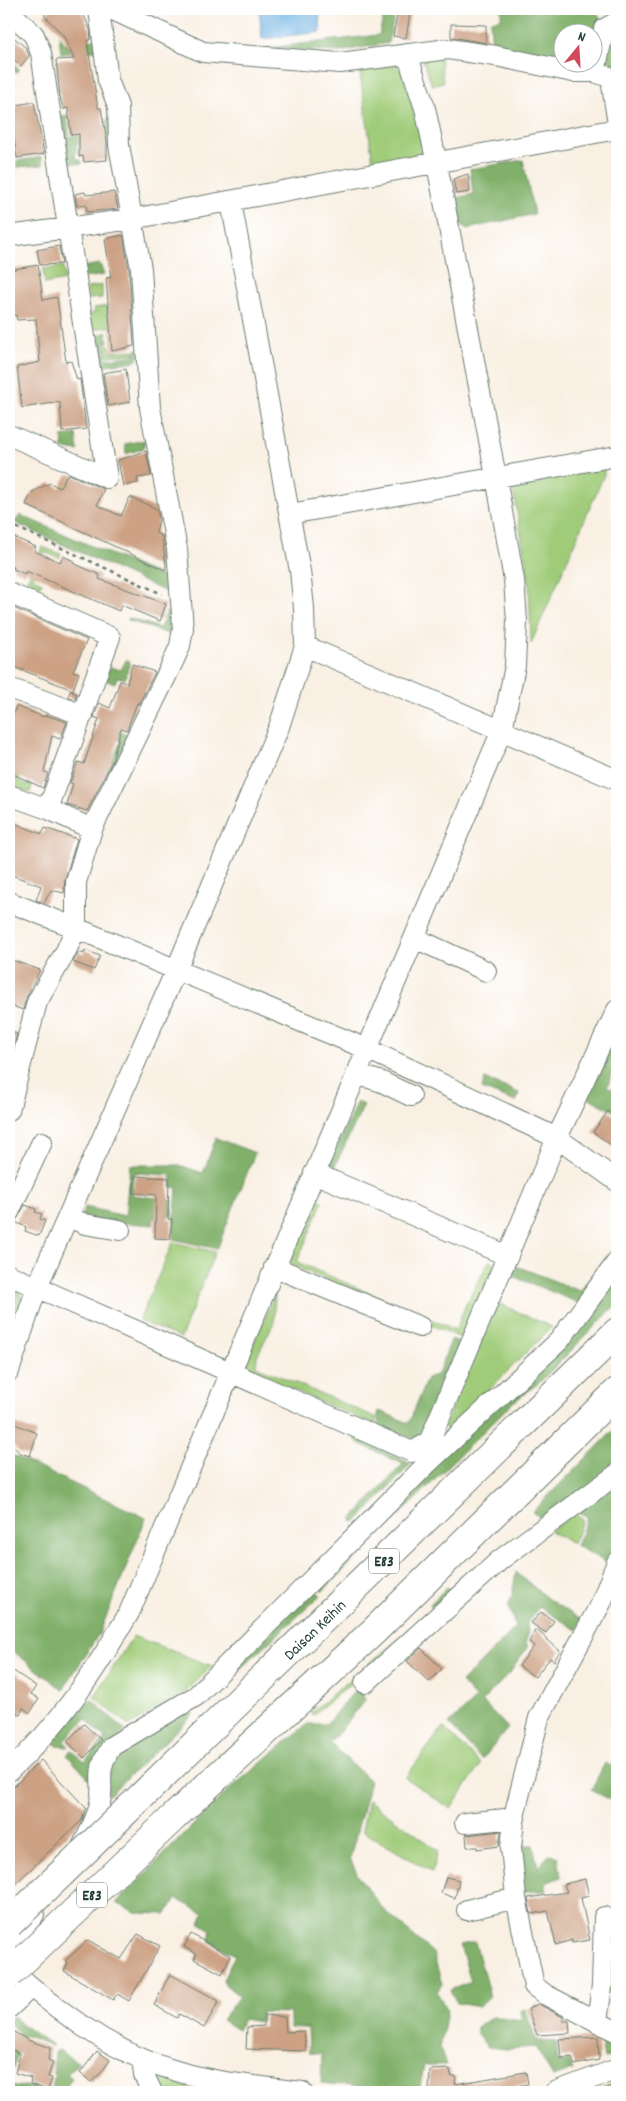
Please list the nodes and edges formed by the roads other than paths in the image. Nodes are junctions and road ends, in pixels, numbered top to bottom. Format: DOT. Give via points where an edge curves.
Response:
graph roads {
  1 [pos="100,9"];
  2 [pos="111,9"];
  3 [pos="9,11"];
  4 [pos="617,22"];
  5 [pos="407,54"];
  6 [pos="608,77"];
  7 [pos="617,118"];
  8 [pos="617,130"];
  9 [pos="436,164"];
  10 [pos="231,202"];
  11 [pos="132,219"];
  12 [pos="68,229"];
  13 [pos="9,236"];
  14 [pos="9,434"];
  15 [pos="617,456"];
  16 [pos="496,477"];
  17 [pos="290,514"];
  18 [pos="9,593"];
  19 [pos="305,646"];
  20 [pos="9,688"];
  21 [pos="83,715"];
  22 [pos="502,730"];
  23 [pos="617,780"];
  24 [pos="9,795"];
  25 [pos="48,809"];
  26 [pos="92,829"];
  27 [pos="9,902"];
  28 [pos="76,928"];
  29 [pos="415,938"];
  30 [pos="176,970"];
  31 [pos="486,971"];
  32 [pos="617,1010"];
  33 [pos="367,1049"];
  34 [pos="356,1074"];
  35 [pos="411,1096"];
  36 [pos="9,1110"];
  37 [pos="558,1138"];
  38 [pos="42,1142"];
  39 [pos="314,1173"];
  40 [pos="617,1181"];
  41 [pos="9,1212"];
  42 [pos="68,1216"];
  43 [pos="120,1230"];
  44 [pos="508,1256"];
  45 [pos="617,1262"];
  46 [pos="274,1267"];
  47 [pos="9,1275"];
  48 [pos="37,1287"];
  49 [pos="420,1327"];
  50 [pos="617,1332"];
  51 [pos="9,1370"];
  52 [pos="229,1373"];
  53 [pos="617,1392"];
  54 [pos="617,1474"];
  55 [pos="617,1562"];
  56 [pos="365,1683"];
  57 [pos="9,1771"];
  58 [pos="515,1818"];
  59 [pos="465,1823"];
  60 [pos="516,1898"];
  61 [pos="468,1910"];
  62 [pos="604,1917"];
  63 [pos="9,1924"];
  64 [pos="9,1944"];
  65 [pos="9,1968"];
  66 [pos="20,1981"];
  67 [pos="9,2008"];
  68 [pos="597,2022"];
  69 [pos="617,2032"];
  70 [pos="142,2059"];
  71 [pos="617,2069"];
  72 [pos="206,2085"];
  73 [pos="239,2087"];
  74 [pos="152,2092"];
  75 [pos="302,2092"];
  76 [pos="555,2092"];
  1 -- 11 [label="street" via="108,80 118,106 119,145"];
  2 -- 5 [label="street" via="203,52 340,63"];
  3 -- 12 [label="street" via="34,35 41,53"];
  4 -- 6 [label="street" via="604,29"];
  5 -- 6 [label="street" via="448,49"];
  5 -- 9 [label="street" via="425,108"];
  6 -- 7 [label="street"];
  8 -- 9 [label="street"];
  9 -- 10 [label="street"];
  9 -- 16 [label="street"];
  10 -- 11 [label="street"];
  10 -- 17 [label="street"];
  11 -- 12 [label="street"];
  11 -- 26 [label="street" via="141,269 150,408 177,549 183,628 180,646"];
  12 -- 13 [label="street"];
  12 -- 14 [label="street" via="107,478"];
  15 -- 16 [label="street"];
  16 -- 17 [label="street"];
  16 -- 22 [label="street" via="514,580 517,622 515,666"];
  17 -- 19 [label="street" via="301,580"];
  18 -- 21 [label="street" via="110,637"];
  19 -- 22 [label="street"];
  19 -- 30 [label="street" via="279,727"];
  20 -- 21 [label="street"];
  21 -- 25 [label="street"];
  22 -- 23 [label="street"];
  22 -- 29 [label="street"];
  24 -- 25 [label="street"];
  25 -- 26 [label="street"];
  26 -- 28 [label="street" via="76,882"];
  27 -- 28 [label="street"];
  28 -- 30 [label="street"];
  28 -- 36 [label="street" via="37,1002"];
  29 -- 31 [label="street"];
  29 -- 33 [label="street"];
  30 -- 33 [label="street"];
  30 -- 42 [label="street"];
  32 -- 37 [label="street"];
  33 -- 34 [label="street"];
  33 -- 37 [label="street"];
  34 -- 35 [label="street"];
  34 -- 39 [label="street"];
  37 -- 40 [label="street"];
  37 -- 44 [label="street"];
  38 -- 41 [label="street"];
  39 -- 44 [label="street"];
  39 -- 46 [label="street"];
  42 -- 43 [label="street" via="85,1224"];
  42 -- 48 [label="street"];
  44 -- 52 [label="street" via="429,1442 412,1452"];
  45 -- 64 [label="street" via="559,1341 427,1464 196,1696 112,1746 100,1770 99,1808 77,1857"];
  46 -- 49 [label="street"];
  46 -- 52 [label="street"];
  47 -- 48 [label="street"];
  48 -- 51 [label="street"];
  48 -- 52 [label="street"];
  50 -- 63 [label="highway, Daisan Keihin / E83, bridge"];
  52 -- 57 [label="street" via="129,1613 68,1708"];
  53 -- 66 [label="highway, E83, bridge" via="375,1630 176,1815"];
  54 -- 56 [label="street" via="500,1560"];
  55 -- 58 [label="street" via="601,1603 539,1718"];
  58 -- 59 [label="street"];
  58 -- 60 [label="street" via="511,1847"];
  60 -- 61 [label="street"];
  60 -- 68 [label="street" via="534,1986"];
  62 -- 68 [label="street" via="602,1985"];
  65 -- 66 [label="street"];
  66 -- 67 [label="street"];
  66 -- 70 [label="street" via="102,2037"];
  68 -- 69 [label="street"];
  70 -- 72 [label="street"];
  70 -- 74 [label="street" via="144,2076"];
  71 -- 76 [label="street"];
  72 -- 73 [label="street"];
  73 -- 75 [label="street"];
}
